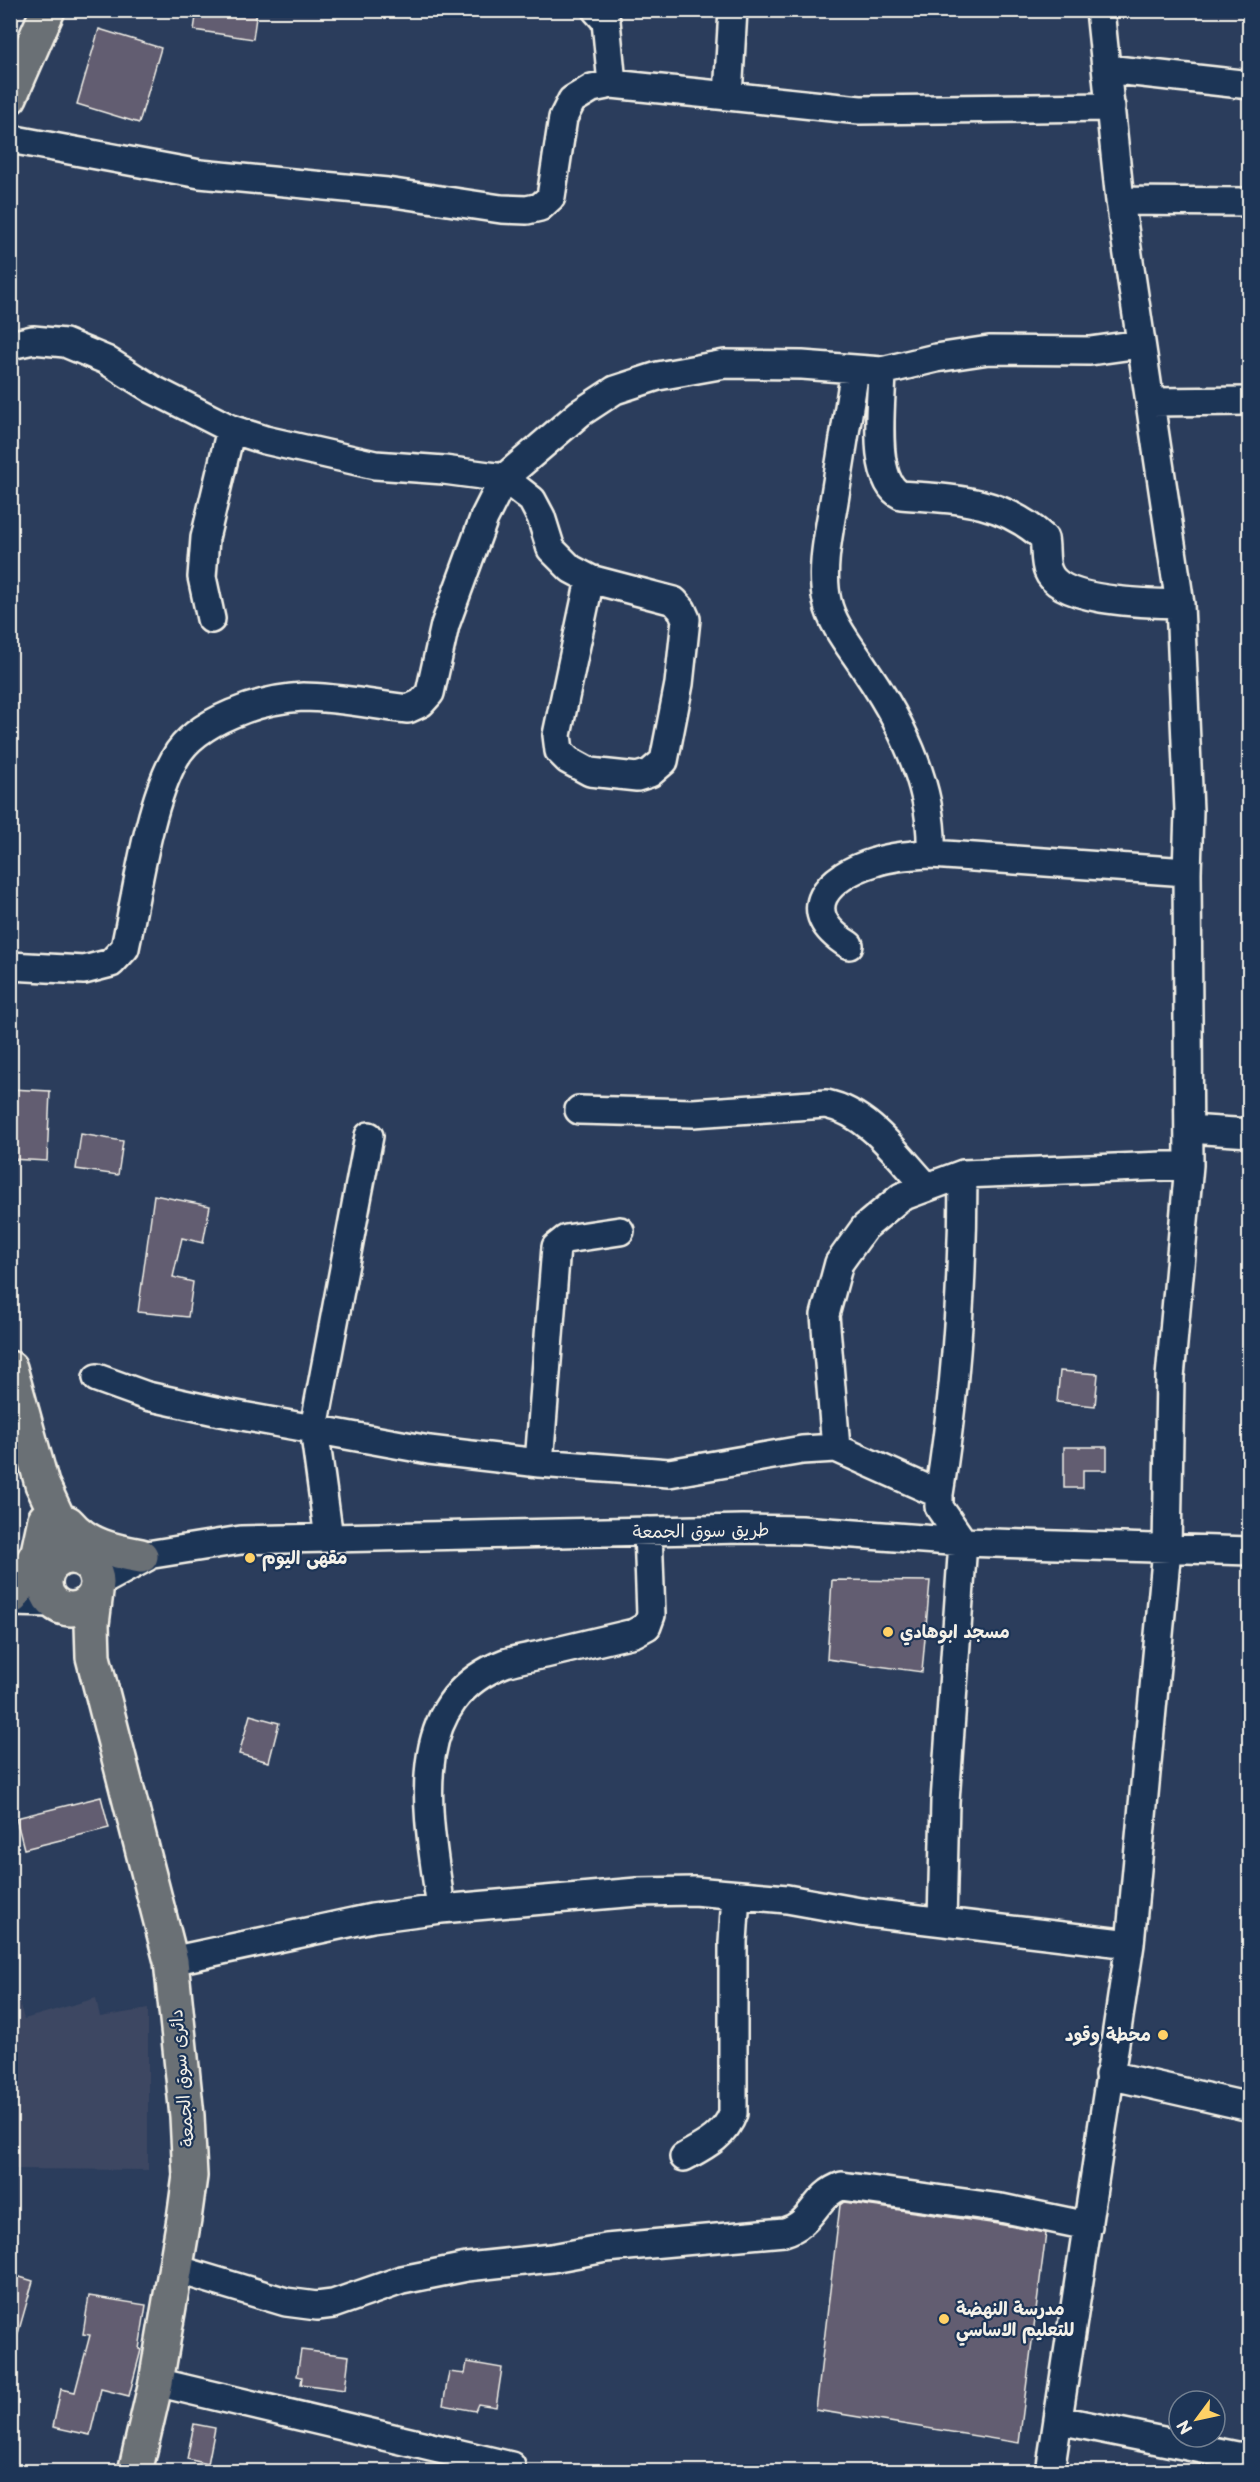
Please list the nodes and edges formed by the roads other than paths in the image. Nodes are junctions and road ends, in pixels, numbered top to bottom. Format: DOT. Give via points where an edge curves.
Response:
graph roads {
  1 [pos="48,10"];
  2 [pos="596,10"];
  3 [pos="733,10"];
  4 [pos="1100,10"];
  5 [pos="1107,69"];
  6 [pos="612,84"];
  7 [pos="1250,86"];
  8 [pos="728,96"];
  9 [pos="10,97"];
  10 [pos="1111,107"];
  11 [pos="10,139"];
  12 [pos="1120,201"];
  13 [pos="1250,202"];
  14 [pos="1140,344"];
  15 [pos="10,345"];
  16 [pos="855,370"];
  17 [pos="882,371"];
  18 [pos="1250,401"];
  19 [pos="1151,402"];
  20 [pos="231,429"];
  21 [pos="504,478"];
  22 [pos="590,579"];
  23 [pos="1180,604"];
  24 [pos="211,619"];
  25 [pos="931,854"];
  26 [pos="1187,872"];
  27 [pos="849,945"];
  28 [pos="10,966"];
  29 [pos="579,1110"];
  30 [pos="1189,1129"];
  31 [pos="1250,1133"];
  32 [pos="369,1136"];
  33 [pos="1189,1165"];
  34 [pos="963,1174"];
  35 [pos="926,1186"];
  36 [pos="620,1231"];
  37 [pos="10,1368"];
  38 [pos="97,1378"];
  39 [pos="314,1428"];
  40 [pos="836,1448"];
  41 [pos="539,1463"];
  42 [pos="939,1494"];
  43 [pos="44,1498"];
  44 [pos="648,1531"];
  45 [pos="329,1538"];
  46 [pos="963,1542"];
  47 [pos="1167,1549"];
  48 [pos="1250,1551"];
  49 [pos="147,1555"];
  50 [pos="70,1580"];
  51 [pos="11,1599"];
  52 [pos="736,1894"];
  53 [pos="441,1909"];
  54 [pos="942,1922"];
  55 [pos="1130,1944"];
  56 [pos="171,1961"];
  57 [pos="1109,2075"];
  58 [pos="1250,2107"];
  59 [pos="684,2157"];
  60 [pos="1088,2226"];
  61 [pos="176,2269"];
  62 [pos="156,2382"];
  63 [pos="1059,2420"];
  64 [pos="1250,2456"];
  65 [pos="511,2466"];
  66 [pos="135,2472"];
  67 [pos="1050,2472"];
  1 -- 9 [label="main road"];
  2 -- 6 [label="street" via="606,21"];
  3 -- 8 [label="street"];
  4 -- 5 [label="street"];
  5 -- 7 [label="street"];
  5 -- 10 [label="street"];
  6 -- 8 [label="street"];
  6 -- 11 [label="street" via="592,88 572,100 563,118 551,197 540,207 527,210 200,174"];
  8 -- 10 [label="street" via="860,110"];
  10 -- 12 [label="street"];
  12 -- 13 [label="street"];
  12 -- 14 [label="street"];
  14 -- 17 [label="street" via="1090,351 989,350"];
  14 -- 19 [label="street"];
  15 -- 20 [label="street" via="33,340 65,343 105,360"];
  16 -- 17 [label="street"];
  16 -- 21 [label="street" via="725,364 657,376 615,390 580,413"];
  16 -- 25 [label="street" via="829,537 827,603 906,739 929,807"];
  17 -- 23 [label="street" via="881,468 893,492 982,502 1010,516 1044,538 1047,570 1054,580 1075,591 1130,601"];
  18 -- 19 [label="street"];
  19 -- 23 [label="street"];
  20 -- 21 [label="street" via="375,465"];
  20 -- 24 [label="street" via="205,538 202,577"];
  21 -- 22 [label="street" via="532,500 542,517 551,549 571,569"];
  21 -- 28 [label="street" via="484,518 445,625 430,693 421,704 408,709 303,698 248,706 199,731 175,756 156,807 125,948 111,963 84,970"];
  22 -- 22 [label="street" via="557,735 560,751 590,772 637,777 650,773 664,761 679,684 686,619 674,602"];
  23 -- 26 [label="street" via="1189,811"];
  25 -- 26 [label="street"];
  25 -- 27 [label="street" via="875,862 830,886 820,902 820,918 833,935"];
  26 -- 30 [label="street"];
  29 -- 35 [label="street" via="693,1113 826,1104 846,1108 862,1119"];
  30 -- 31 [label="street"];
  30 -- 33 [label="street"];
  32 -- 39 [label="street"];
  33 -- 34 [label="street"];
  33 -- 47 [label="street" via="1170,1377"];
  34 -- 35 [label="street"];
  34 -- 42 [label="street" via="963,1242"];
  35 -- 40 [label="street" via="901,1197 865,1227 839,1263 825,1315"];
  36 -- 41 [label="street" via="566,1239 556,1247"];
  37 -- 43 [label="main road"];
  38 -- 39 [label="street" via="158,1398"];
  39 -- 41 [label="street" via="429,1450"];
  39 -- 45 [label="street"];
  40 -- 41 [label="street" via="802,1450 669,1473"];
  40 -- 42 [label="street"];
  42 -- 46 [label="street" via="939,1507"];
  43 -- 49 [label="main road" via="86,1538 110,1550"];
  43 -- 50 [label="main road, دائرى سوق الجمعة"];
  43 -- 51 [label="main road" via="38,1552"];
  44 -- 45 [label="street, طريق سوق الجمعة"];
  44 -- 46 [label="street, طريق سوق الجمعة" via="801,1530"];
  44 -- 53 [label="street" via="651,1616 647,1626 634,1633 505,1664 458,1692 439,1724 428,1766 429,1820"];
  45 -- 49 [label="street, طريق سوق الجمعة" via="241,1540"];
  46 -- 47 [label="street, طريق سوق الجمعة"];
  46 -- 54 [label="street" via="945,1802"];
  47 -- 48 [label="street, طريق سوق الجمعة"];
  47 -- 55 [label="street"];
  49 -- 50 [label="street, طريق سوق الجمعة"];
  50 -- 51 [label="street, طريق سوق الجمعة" via="30,1588"];
  50 -- 56 [label="main road, دائرى سوق الجمعة"];
  52 -- 53 [label="street" via="636,1892"];
  52 -- 54 [label="street"];
  52 -- 59 [label="street" via="733,2113 730,2123 712,2141"];
  53 -- 56 [label="street" via="372,1918"];
  54 -- 55 [label="street"];
  55 -- 57 [label="street"];
  56 -- 61 [label="main road, دائرى سوق الجمعة" via="190,2176"];
  57 -- 58 [label="street"];
  57 -- 60 [label="street"];
  60 -- 61 [label="street" via="1001,2208 842,2186 824,2196 802,2225 784,2232 510,2260 402,2280 317,2306 286,2302"];
  60 -- 63 [label="street"];
  61 -- 62 [label="main road, دائرى سوق الجمعة"];
  62 -- 65 [label="street"];
  62 -- 66 [label="main road, دائرى سوق الجمعة"];
  63 -- 64 [label="street"];
  63 -- 67 [label="street"];
}
